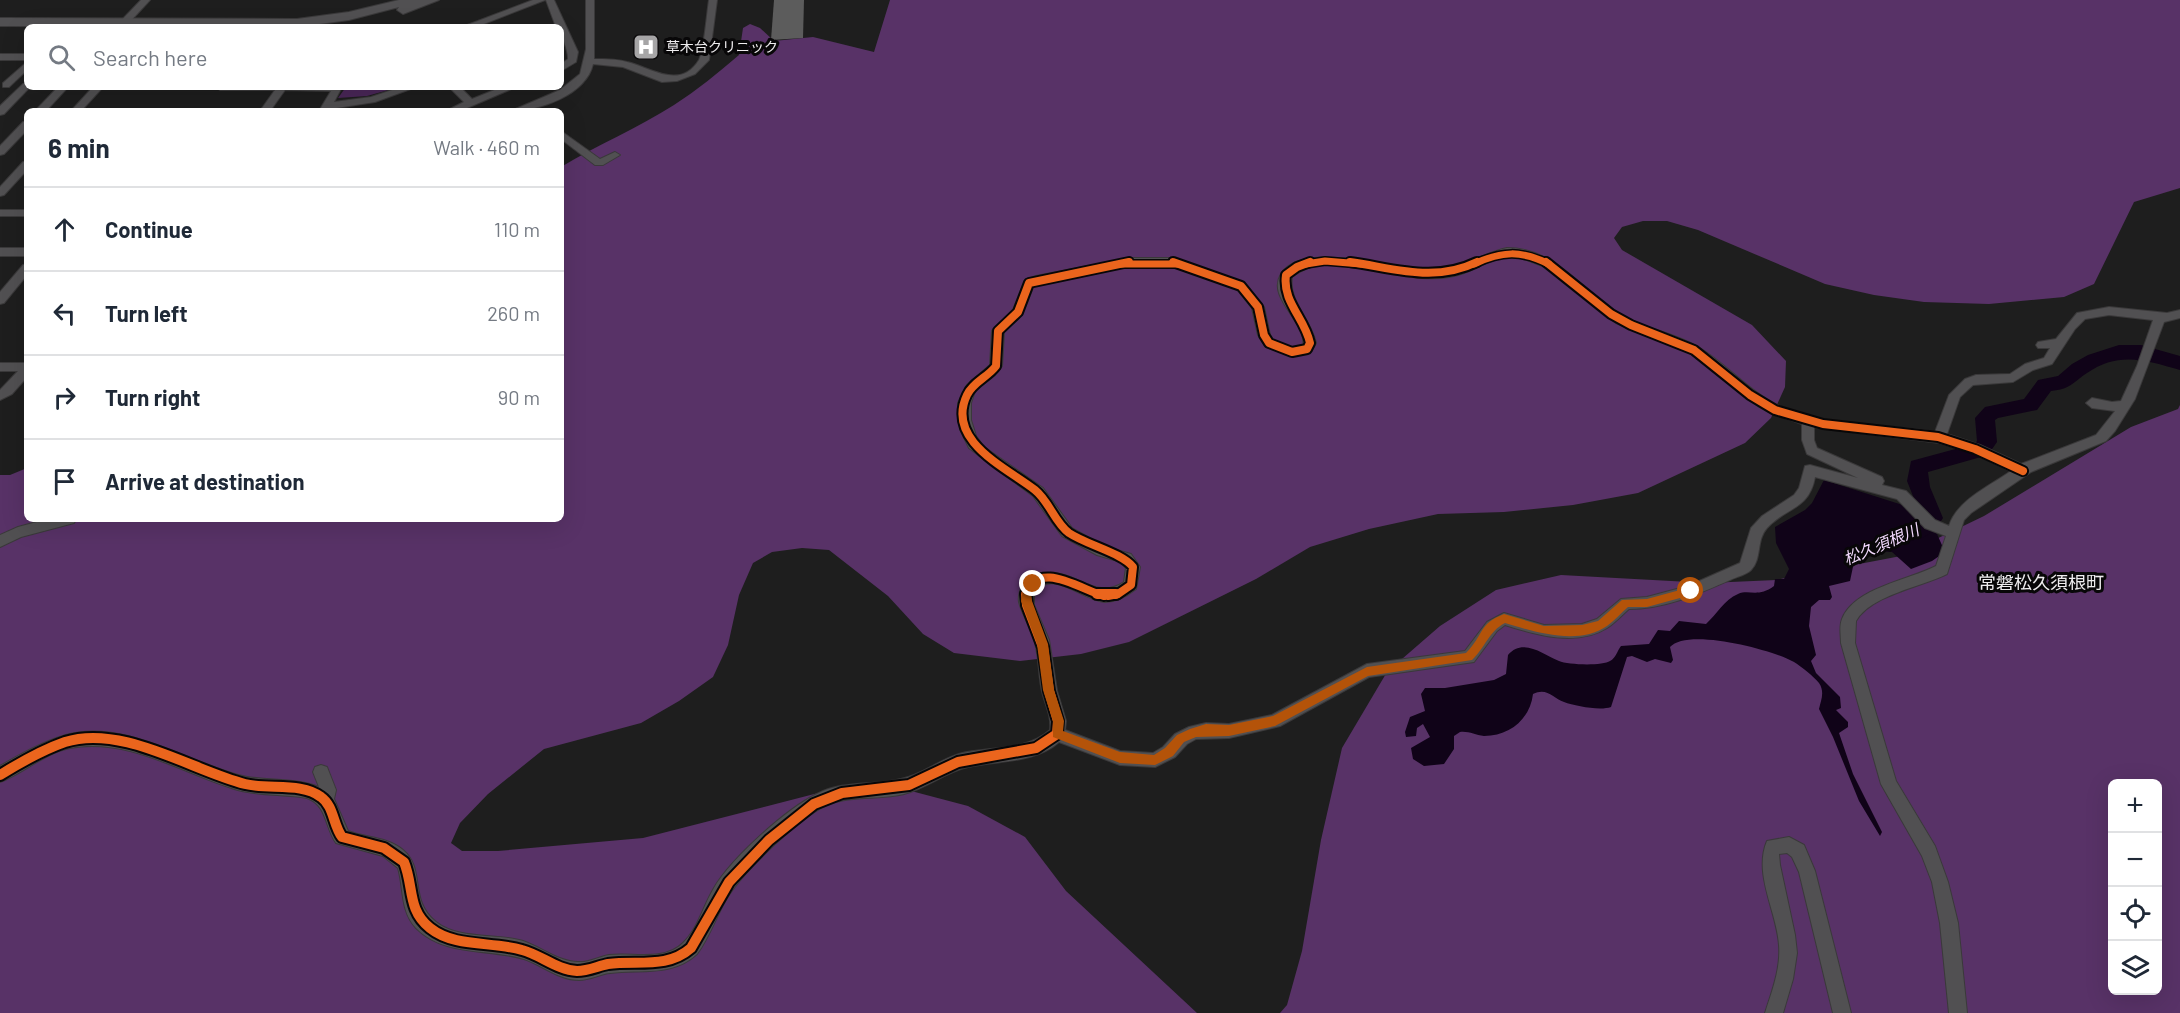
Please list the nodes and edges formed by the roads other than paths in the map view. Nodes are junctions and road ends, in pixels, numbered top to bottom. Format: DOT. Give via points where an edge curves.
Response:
graph roads {
  1 [pos="146,0"];
  2 [pos="414,0"];
  3 [pos="433,0"];
  4 [pos="541,0"];
  5 [pos="550,0"];
  6 [pos="590,0"];
  7 [pos="713,0"];
  8 [pos="0,22"];
  9 [pos="81,24"];
  10 [pos="123,24"];
  11 [pos="210,24"];
  12 [pos="341,24"];
  13 [pos="475,24"];
  14 [pos="559,24"];
  15 [pos="0,30"];
  16 [pos="24,30"];
  17 [pos="564,34"];
  18 [pos="0,57"];
  19 [pos="24,57"];
  20 [pos="589,61"];
  21 [pos="564,66"];
  22 [pos="24,68"];
  23 [pos="3,85"];
  24 [pos="24,86"];
  25 [pos="24,88"];
  26 [pos="60,90"];
  27 [pos="95,90"];
  28 [pos="281,90"];
  29 [pos="337,90"];
  30 [pos="405,90"];
  31 [pos="457,90"];
  32 [pos="504,90"];
  33 [pos="471,103"];
  34 [pos="373,106"];
  35 [pos="43,108"];
  36 [pos="79,108"];
  37 [pos="267,108"];
  38 [pos="326,108"];
  39 [pos="459,108"];
  40 [pos="532,108"];
  41 [pos="0,112"];
  42 [pos="24,127"];
  43 [pos="564,136"];
  44 [pos="0,152"];
  45 [pos="615,155"];
  46 [pos="24,167"];
  47 [pos="13,179"];
  48 [pos="24,179"];
  49 [pos="0,193"];
  50 [pos="0,213"];
  51 [pos="24,213"];
  52 [pos="0,252"];
  53 [pos="24,252"];
  54 [pos="24,271"];
  55 [pos="4,290"];
  56 [pos="0,300"];
  57 [pos="2173,315"];
  58 [pos="2060,343"];
  59 [pos="2042,345"];
  60 [pos="0,367"];
  61 [pos="24,368"];
  62 [pos="24,372"];
  63 [pos="0,395"];
  64 [pos="2092,403"];
  65 [pos="2125,405"];
  66 [pos="1808,421"];
  67 [pos="1939,438"];
  68 [pos="2023,471"];
  69 [pos="1904,496"];
  70 [pos="57,522"];
  71 [pos="1953,533"];
  72 [pos="0,541"];
  73 [pos="1057,734"];
  74 [pos="321,772"];
  75 [pos="0,775"];
  76 [pos="326,801"];
  77 [pos="1774,1013"];
  78 [pos="1842,1013"];
  79 [pos="1958,1013"];
  1 -- 10 [label="street"];
  2 -- 11 [label="street" via="349,16 297,23"];
  3 -- 12 [label="street"];
  4 -- 13 [label="street"];
  5 -- 14 [label="street"];
  6 -- 20 [label="street"];
  7 -- 20 [label="street" via="704,60 692,72 662,79 625,64"];
  8 -- 9 [label="street"];
  15 -- 16 [label="street"];
  17 -- 21 [label="street" via="573,52 573,60"];
  18 -- 19 [label="street"];
  20 -- 40 [label="street" via="587,73 577,85"];
  22 -- 23 [label="street"];
  23 -- 24 [label="street"];
  25 -- 41 [label="street"];
  26 -- 35 [label="street"];
  27 -- 36 [label="street"];
  28 -- 37 [label="street"];
  29 -- 38 [label="street"];
  30 -- 34 [label="street"];
  31 -- 33 [label="street"];
  32 -- 33 [label="street"];
  33 -- 39 [label="street"];
  34 -- 38 [label="street"];
  42 -- 44 [label="street"];
  43 -- 45 [label="street" via="599,164"];
  46 -- 47 [label="street"];
  47 -- 48 [label="street"];
  47 -- 49 [label="street"];
  50 -- 51 [label="street"];
  52 -- 53 [label="street"];
  54 -- 55 [label="street"];
  55 -- 56 [label="street"];
  57 -- 58 [label="street" via="2109,311 2086,314 2073,322"];
  57 -- 65 [label="street" via="2159,319"];
  58 -- 59 [label="street"];
  58 -- 67 [label="street" via="2051,359 2013,378 1969,382 1953,399"];
  60 -- 61 [label="street"];
  62 -- 63 [label="street"];
  64 -- 65 [label="street"];
  65 -- 68 [label="street" via="2101,438"];
  66 -- 67 [label="street" via="1853,430"];
  66 -- 69 [label="street" via="1808,440 1815,453"];
  66 -- 73 [label="street" via="1752,398 1695,350 1618,318 1568,278 1519,252 1492,254 1457,271 1431,275 1338,261 1299,266 1286,275 1284,290 1308,331 1310,343 1307,349 1292,352 1269,342 1264,335 1262,314 1241,286 1172,262 1131,262 1032,281 1018,312 998,331 996,366 969,391 964,402 966,423 975,446 1038,492 1067,532 1126,558 1134,572 1131,585 1112,597 1102,597 1060,577 1042,579 1028,590 1027,601 1041,637 1048,690 1059,721"];
  67 -- 68 [label="street"];
  68 -- 71 [label="street" via="1959,516"];
  69 -- 71 [label="street" via="1930,524"];
  69 -- 73 [label="street" via="1810,470 1803,493 1757,531 1750,560 1733,574 1644,604 1626,603 1602,624 1582,630 1544,631 1504,619 1489,626 1480,646 1468,657 1367,671 1275,721 1194,732 1155,760 1120,758"];
  70 -- 72 [label="street"];
  71 -- 79 [label="street" via="1942,570 1860,605 1849,619 1848,643 1889,784 1929,852 1940,882 1949,922"];
  73 -- 76 [label="street" via="1030,749 954,763 902,787 841,792 807,807 733,876 689,950 644,965 568,969 519,948 470,943 437,933 419,920 413,910 408,872 400,858 342,837"];
  74 -- 76 [label="street" via="328,790"];
  75 -- 76 [label="street" via="47,748 97,736 126,741 234,781 268,788 296,788"];
  77 -- 78 [label="street" via="1788,947 1769,861 1773,847 1783,844 1798,851 1807,872"];
}
